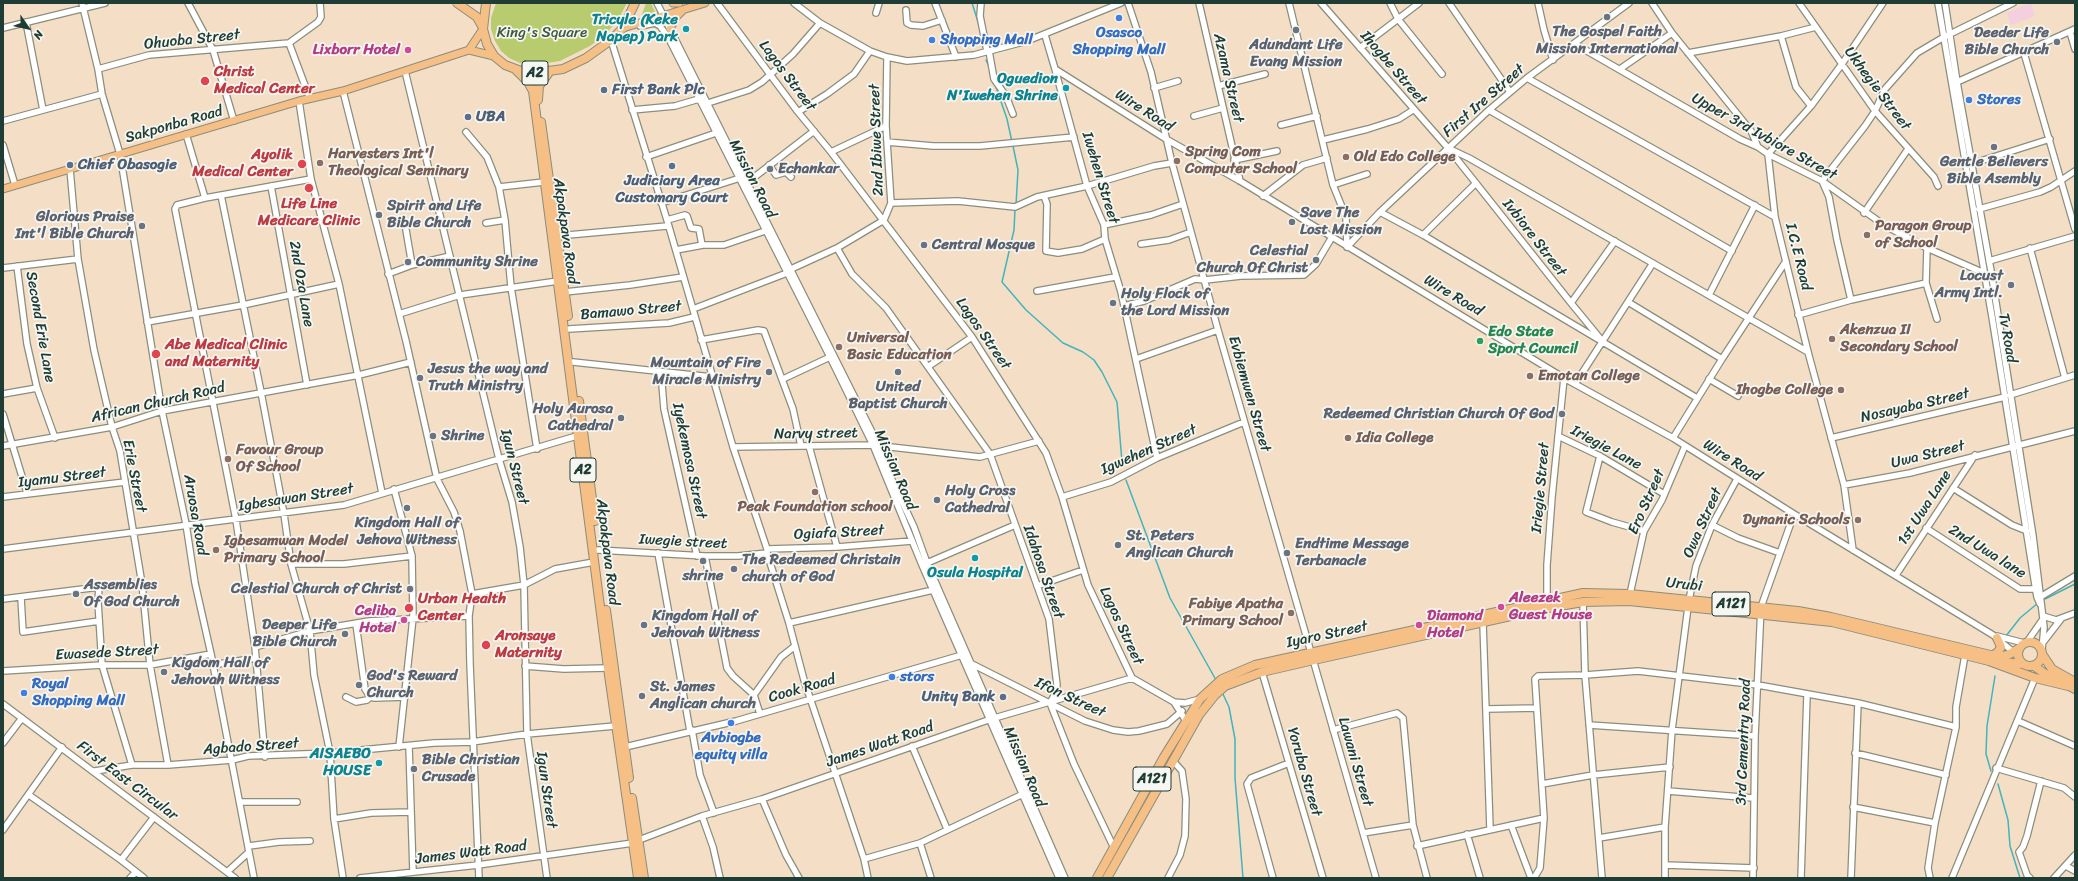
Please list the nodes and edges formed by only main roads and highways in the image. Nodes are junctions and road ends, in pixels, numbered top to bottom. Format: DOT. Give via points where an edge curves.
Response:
graph roads {
  1 [pos="457,3"];
  2 [pos="486,3"];
  3 [pos="635,3"];
  4 [pos="673,3"];
  5 [pos="679,3"];
  6 [pos="705,3"];
  7 [pos="686,8"];
  8 [pos="625,27"];
  9 [pos="482,28"];
  10 [pos="670,29"];
  11 [pos="469,50"];
  12 [pos="494,56"];
  13 [pos="515,69"];
  14 [pos="550,70"];
  15 [pos="3,189"];
  16 [pos="582,435"];
  17 [pos="1688,604"];
  18 [pos="1761,611"];
  19 [pos="1441,628"];
  20 [pos="1995,636"];
  21 [pos="2043,649"];
  22 [pos="2016,653"];
  23 [pos="1313,656"];
  24 [pos="1990,658"];
  25 [pos="2023,664"];
  26 [pos="2034,666"];
  27 [pos="1224,682"];
  28 [pos="2072,686"];
  29 [pos="636,842"];
  30 [pos="638,878"];
  31 [pos="644,878"];
  32 [pos="1097,878"];
  33 [pos="1107,878"];
  1 -- 9 [label="highway, A2" via="477,17"];
  2 -- 9 [label="highway"];
  3 -- 8 [label="highway, A2"];
  4 -- 5 [label="main road"];
  6 -- 7 [label="main road"];
  7 -- 8 [label="main road"];
  7 -- 10 [label="main road" via="676,17"];
  8 -- 14 [label="highway, A2" via="586,58 563,69"];
  9 -- 11 [label="main road"];
  9 -- 12 [label="highway, A2"];
  11 -- 12 [label="main road"];
  11 -- 15 [label="main road, Sakponba Road" via="343,91 299,101"];
  12 -- 13 [label="highway, A2"];
  13 -- 14 [label="highway, A2" via="534,73"];
  13 -- 16 [label="highway, Akpakpava Road / A2" via="533,91 558,281"];
  14 -- 16 [label="highway, Akpakpava Road / A2" via="539,86 538,96"];
  16 -- 29 [label="highway, Akpakpava Road / A2"];
  16 -- 29 [label="highway, Akpakpava Road / A2" via="594,562 608,668"];
  17 -- 18 [label="highway, Urubi / A121"];
  17 -- 19 [label="highway, Urubi / A121" via="1583,602 1483,623"];
  17 -- 19 [label="highway, Urubi / A121" via="1630,594 1583,593"];
  18 -- 24 [label="highway, Urubi / A121" via="1832,622 1965,656"];
  18 -- 24 [label="highway, Urubi / A121" via="1832,617"];
  19 -- 23 [label="highway, Iyaro Street / A121"];
  20 -- 24 [label="highway" via="2001,646"];
  21 -- 22 [label="highway" via="2036,643 2026,642"];
  21 -- 26 [label="highway" via="2040,661"];
  21 -- 28 [label="highway" via="2052,669"];
  22 -- 24 [label="highway, Urubi / A121"];
  22 -- 25 [label="highway"];
  23 -- 27 [label="highway, Iyaro Street / A121"];
  23 -- 27 [label="highway, Iyaro Street / A121" via="1255,665"];
  24 -- 25 [label="highway, A121"];
  24 -- 28 [label="highway, A121" via="2035,678"];
  25 -- 26 [label="highway, A121"];
  26 -- 28 [label="highway, A121"];
  27 -- 32 [label="highway, A121" via="1214,685 1200,699"];
  27 -- 33 [label="highway, A121" via="1199,715"];
  29 -- 30 [label="highway, Akpakpava Road / A2"];
  29 -- 31 [label="highway, Akpakpava Road / A2"];
}
